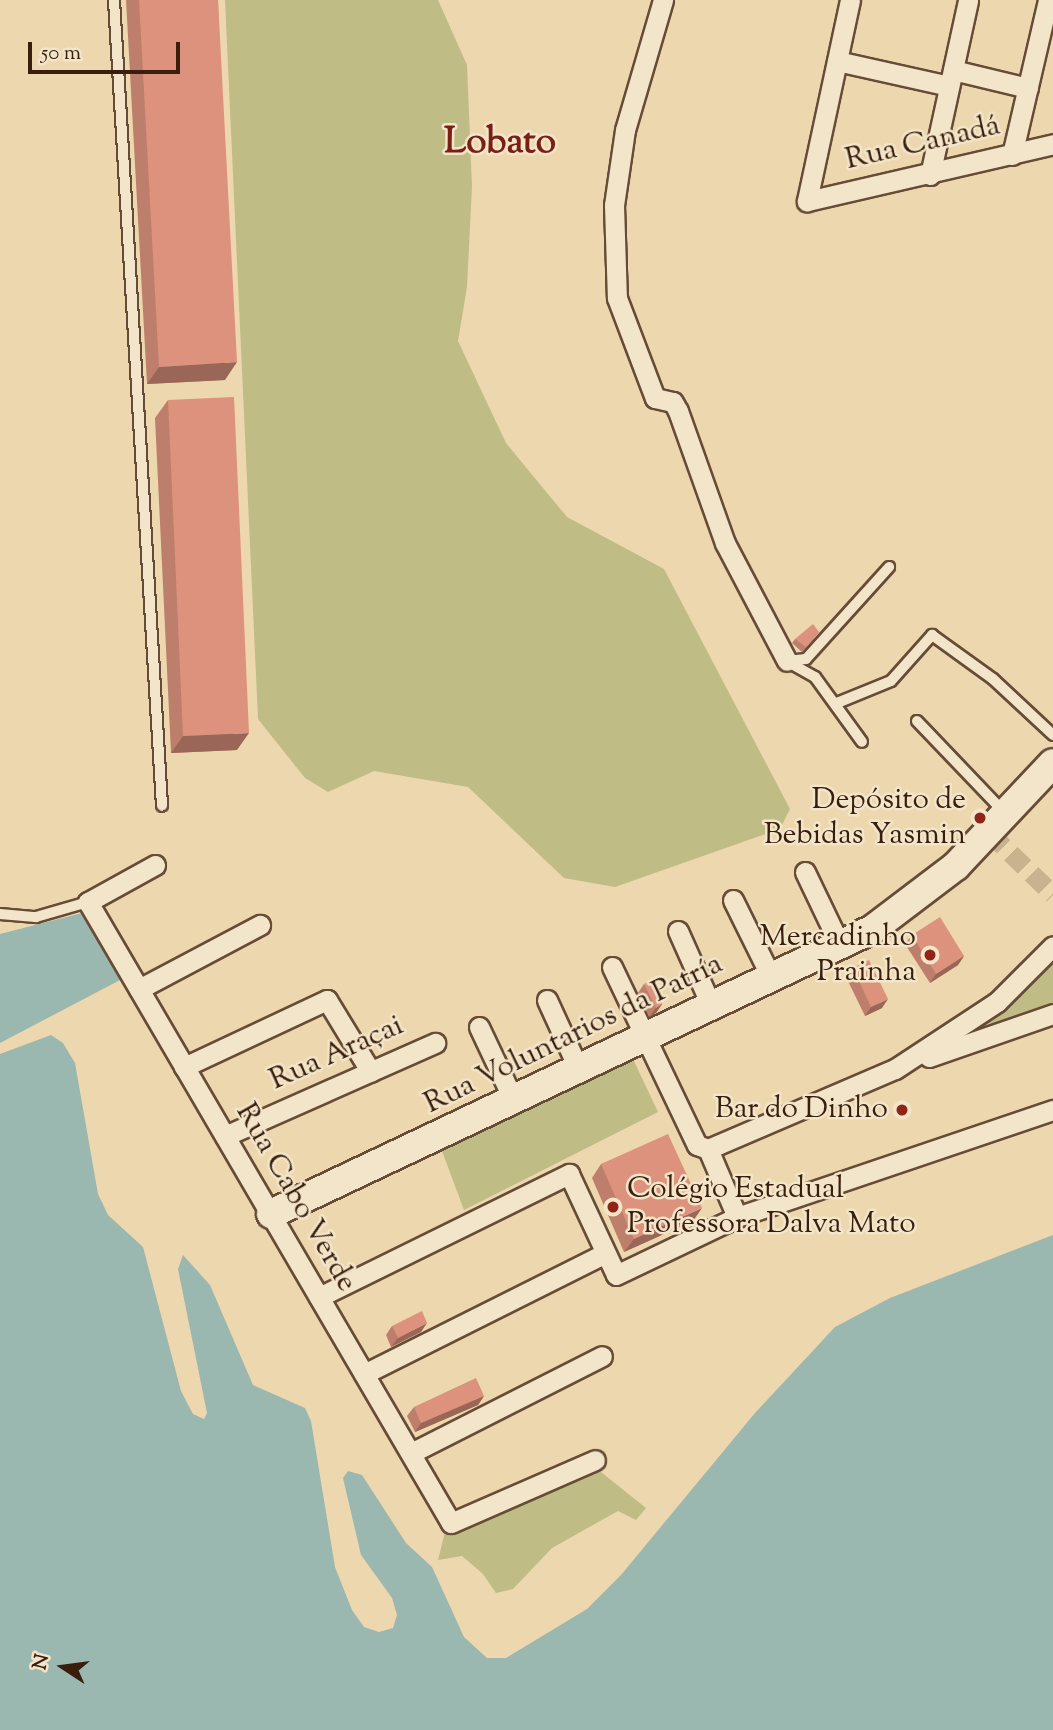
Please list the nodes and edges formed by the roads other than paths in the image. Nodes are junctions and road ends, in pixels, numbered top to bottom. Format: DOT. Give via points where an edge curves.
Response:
graph roads {
  1 [pos="114,0"];
  2 [pos="663,0"];
  3 [pos="850,0"];
  4 [pos="968,0"];
  5 [pos="1048,0"];
  6 [pos="837,61"];
  7 [pos="951,78"];
  8 [pos="1028,88"];
  9 [pos="1053,144"];
  10 [pos="1012,155"];
  11 [pos="930,175"];
  12 [pos="889,567"];
  13 [pos="787,661"];
  14 [pos="838,703"];
  15 [pos="917,722"];
  16 [pos="1053,735"];
  17 [pos="862,742"];
  18 [pos="1053,763"];
  19 [pos="162,806"];
  20 [pos="1006,815"];
  21 [pos="155,865"];
  22 [pos="805,872"];
  23 [pos="733,900"];
  24 [pos="88,902"];
  25 [pos="0,914"];
  26 [pos="260,925"];
  27 [pos="678,931"];
  28 [pos="840,945"];
  29 [pos="1053,946"];
  30 [pos="612,967"];
  31 [pos="771,977"];
  32 [pos="139,989"];
  33 [pos="547,1000"];
  34 [pos="711,1005"];
  35 [pos="1053,1014"];
  36 [pos="479,1027"];
  37 [pos="645,1038"];
  38 [pos="435,1043"];
  39 [pos="184,1067"];
  40 [pos="895,1069"];
  41 [pos="579,1070"];
  42 [pos="371,1072"];
  43 [pos="513,1101"];
  44 [pos="1053,1110"];
  45 [pos="225,1136"];
  46 [pos="708,1149"];
  47 [pos="271,1214"];
  48 [pos="737,1217"];
  49 [pos="604,1254"];
  50 [pos="319,1297"];
  51 [pos="602,1356"];
  52 [pos="365,1374"];
  53 [pos="411,1453"];
  54 [pos="595,1460"];
  1 -- 19 [label="lane"];
  2 -- 13 [label="street" via="625,130 614,205 617,298 655,398 673,402 678,411 725,543"];
  3 -- 6 [label="street"];
  4 -- 7 [label="street"];
  5 -- 8 [label="street"];
  6 -- 7 [label="street"];
  6 -- 11 [label="street, Rua Canadá" via="807,201"];
  7 -- 8 [label="street"];
  7 -- 11 [label="street"];
  8 -- 10 [label="street"];
  9 -- 10 [label="street, Rua Canadá"];
  10 -- 11 [label="street, Rua Canadá"];
  12 -- 13 [label="lane" via="807,659"];
  13 -- 14 [label="lane" via="815,677"];
  14 -- 16 [label="lane" via="891,681 932,635 993,679"];
  14 -- 17 [label="lane"];
  15 -- 20 [label="lane"];
  18 -- 20 [label="street, Rua Voluntarios da Patría"];
  20 -- 28 [label="street, Rua Voluntarios da Patría" via="927,891 873,929"];
  21 -- 24 [label="street"];
  22 -- 28 [label="street"];
  23 -- 31 [label="street"];
  24 -- 25 [label="lane" via="36,918"];
  24 -- 32 [label="street, Rua Cabo Verde"];
  26 -- 32 [label="street"];
  27 -- 34 [label="street"];
  28 -- 31 [label="street, Rua Voluntarios da Patría"];
  29 -- 40 [label="street" via="997,1002"];
  30 -- 37 [label="street"];
  31 -- 34 [label="street, Rua Voluntarios da Patría"];
  32 -- 39 [label="street, Rua Cabo Verde"];
  33 -- 41 [label="street"];
  34 -- 37 [label="street, Rua Voluntarios da Patría"];
  35 -- 40 [label="street"];
  36 -- 43 [label="street"];
  37 -- 41 [label="street, Rua Voluntarios da Patría"];
  37 -- 46 [label="street" via="697,1145"];
  38 -- 42 [label="street, Rua Araçai"];
  39 -- 42 [label="street" via="327,1000"];
  39 -- 45 [label="street, Rua Cabo Verde"];
  40 -- 46 [label="street"];
  41 -- 43 [label="street, Rua Voluntarios da Patría"];
  42 -- 45 [label="street, Rua Araçai"];
  43 -- 47 [label="street, Rua Voluntarios da Patría"];
  44 -- 48 [label="street"];
  45 -- 47 [label="street, Rua Cabo Verde"];
  46 -- 48 [label="street"];
  47 -- 50 [label="street, Rua Cabo Verde"];
  48 -- 49 [label="street" via="616,1275"];
  49 -- 50 [label="street" via="569,1174"];
  49 -- 52 [label="street"];
  50 -- 52 [label="street, Rua Cabo Verde"];
  51 -- 53 [label="street"];
  52 -- 53 [label="street, Rua Cabo Verde"];
  53 -- 54 [label="street, Rua Cabo Verde" via="451,1523"];
}
